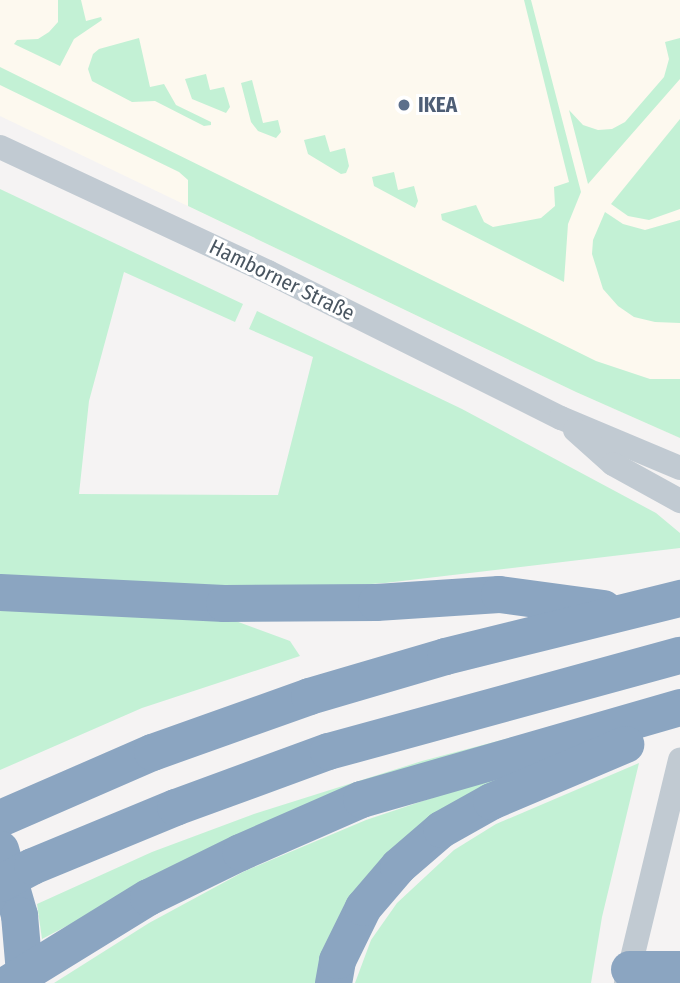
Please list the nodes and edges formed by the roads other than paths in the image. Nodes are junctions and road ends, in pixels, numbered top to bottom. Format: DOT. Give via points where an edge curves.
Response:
graph roads {
  1 [pos="0,147"];
  2 [pos="561,418"];
  3 [pos="680,468"];
  4 [pos="680,501"];
  5 [pos="0,593"];
  6 [pos="676,599"];
  7 [pos="625,611"];
  8 [pos="664,660"];
  9 [pos="680,707"];
  10 [pos="680,720"];
  11 [pos="633,731"];
  12 [pos="680,759"];
  13 [pos="7,815"];
  14 [pos="0,849"];
  15 [pos="0,883"];
  16 [pos="677,969"];
  17 [pos="633,978"];
  18 [pos="8,983"];
  19 [pos="25,983"];
  20 [pos="333,983"];
  1 -- 2 [label="street, Hamborner Straße" via="268,272"];
  2 -- 3 [label="street, Hamborner Straße"];
  2 -- 4 [label="street, Hamborner Straße" via="613,464"];
  5 -- 7 [label="highway" via="224,603 376,602 499,594"];
  6 -- 7 [label="highway"];
  7 -- 13 [label="highway" via="309,696 152,752"];
  8 -- 15 [label="highway" via="328,751 175,807"];
  9 -- 11 [label="highway"];
  10 -- 11 [label="highway"];
  11 -- 18 [label="highway" via="362,799 148,897"];
  11 -- 20 [label="highway" via="441,829 398,866 363,907 337,960"];
  12 -- 17 [label="street"];
  14 -- 19 [label="highway" via="19,915"];
  16 -- 17 [label="highway"];
}
